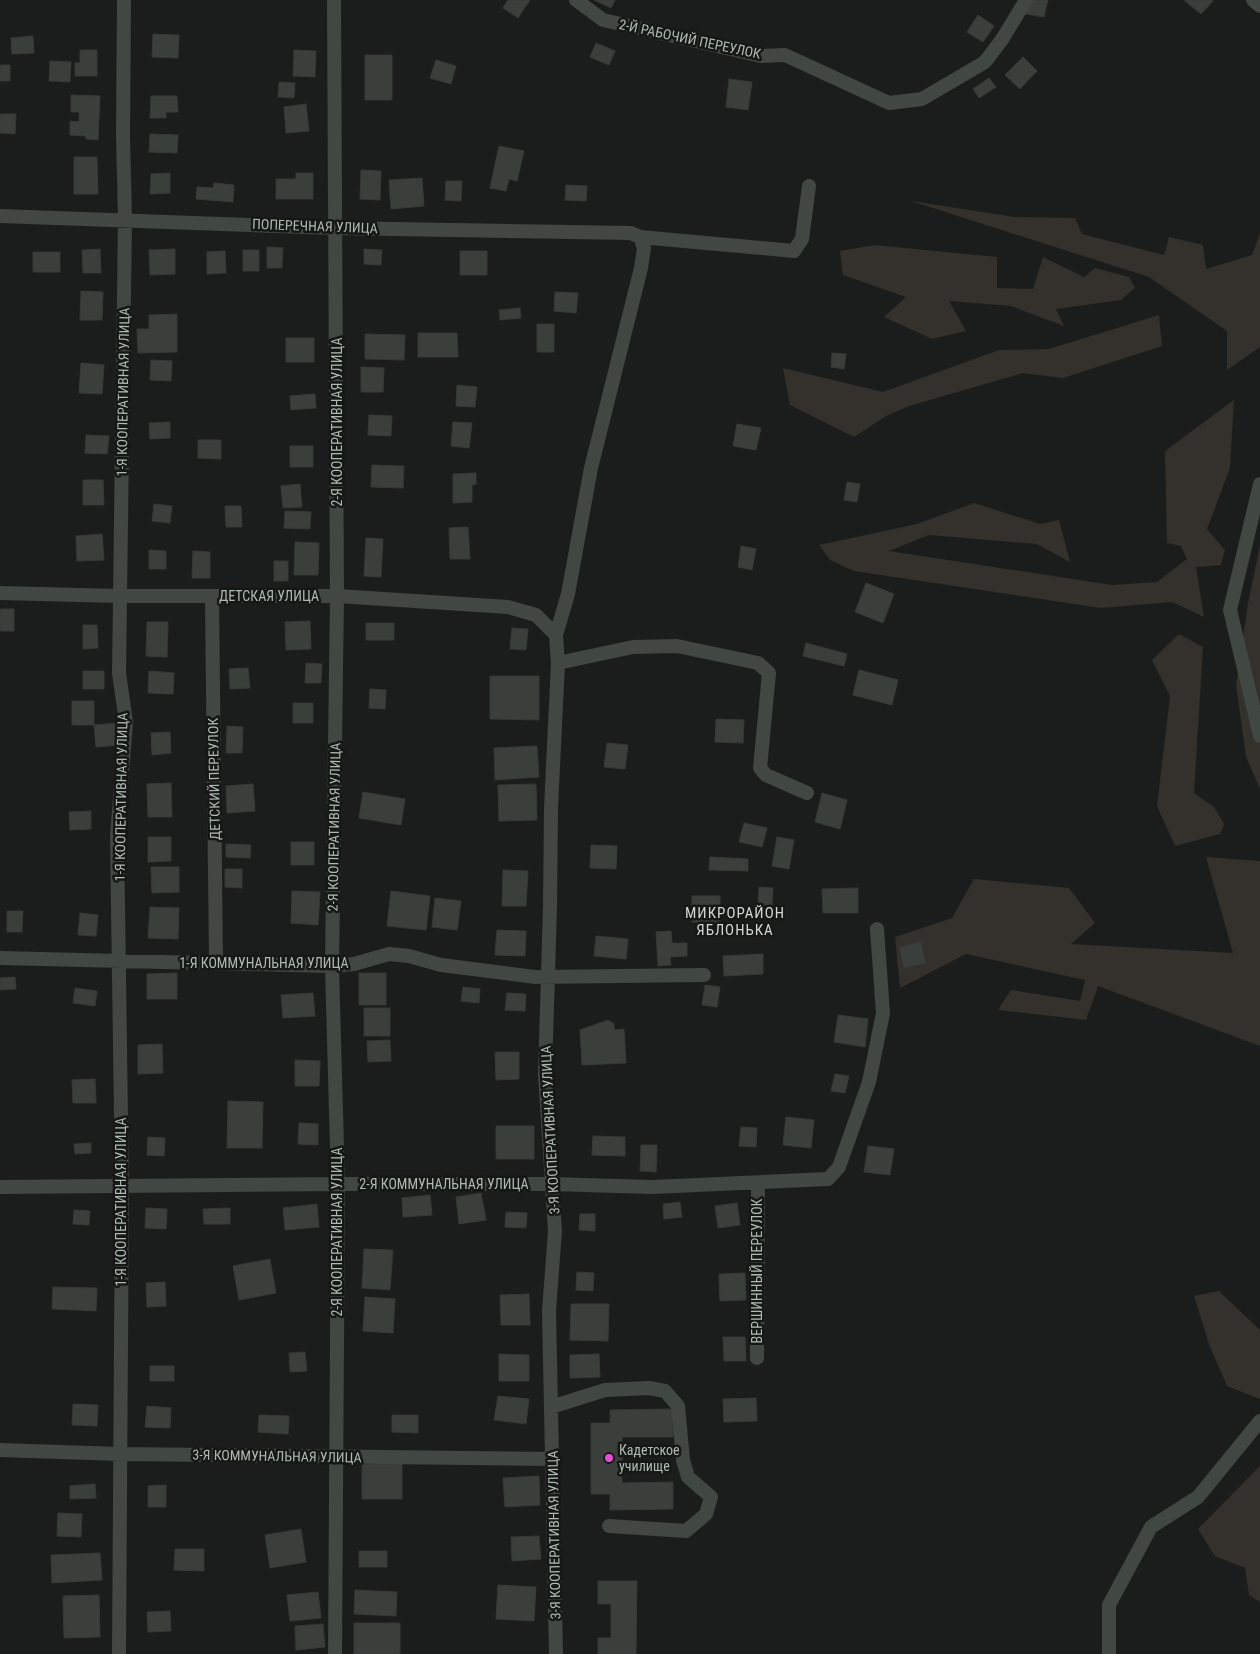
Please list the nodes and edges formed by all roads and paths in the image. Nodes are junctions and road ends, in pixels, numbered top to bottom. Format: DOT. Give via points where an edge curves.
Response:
graph roads {
  1 [pos="124,0"];
  2 [pos="334,0"];
  3 [pos="576,0"];
  4 [pos="1026,0"];
  5 [pos="1253,0"];
  6 [pos="1260,6"];
  7 [pos="809,186"];
  8 [pos="0,216"];
  9 [pos="125,219"];
  10 [pos="334,228"];
  11 [pos="636,235"];
  12 [pos="1260,484"];
  13 [pos="0,593"];
  14 [pos="119,596"];
  15 [pos="212,596"];
  16 [pos="337,596"];
  17 [pos="556,635"];
  18 [pos="558,663"];
  19 [pos="1260,736"];
  20 [pos="807,793"];
  21 [pos="877,929"];
  22 [pos="0,958"];
  23 [pos="216,962"];
  24 [pos="121,963"];
  25 [pos="332,966"];
  26 [pos="704,974"];
  27 [pos="548,977"];
  28 [pos="338,1184"];
  29 [pos="552,1184"];
  30 [pos="758,1184"];
  31 [pos="122,1186"];
  32 [pos="0,1187"];
  33 [pos="757,1358"];
  34 [pos="551,1407"];
  35 [pos="1260,1421"];
  36 [pos="0,1450"];
  37 [pos="120,1454"];
  38 [pos="336,1457"];
  39 [pos="553,1459"];
  40 [pos="609,1526"];
  41 [pos="119,1654"];
  42 [pos="335,1654"];
  43 [pos="556,1654"];
  44 [pos="1109,1654"];
  1 -- 9 [label="street, 1-Я КООПЕРАТИВНАЯ УЛИЦА"];
  2 -- 10 [label="street, 2-Я КООПЕРАТИВНАЯ УЛИЦА"];
  3 -- 4 [label="street, 2-Й РАБОЧИЙ ПЕРЕУЛОК" via="603,20 761,56 785,55 889,103 922,99 985,62 1004,38"];
  5 -- 6 [label="street"];
  7 -- 11 [label="street, ПОПЕРЕЧНАЯ УЛИЦА" via="802,239 794,251"];
  8 -- 9 [label="street, ПОПЕРЕЧНАЯ УЛИЦА"];
  9 -- 10 [label="street, ПОПЕРЕЧНАЯ УЛИЦА"];
  9 -- 14 [label="street, 1-Я КООПЕРАТИВНАЯ УЛИЦА"];
  10 -- 11 [label="street, ПОПЕРЕЧНАЯ УЛИЦА"];
  10 -- 16 [label="street, 2-Я КООПЕРАТИВНАЯ УЛИЦА" via="337,263"];
  11 -- 17 [label="street" via="644,248 641,268 591,468 568,594"];
  12 -- 19 [label="street" via="1230,610"];
  13 -- 14 [label="street, ДЕТСКАЯ УЛИЦА"];
  14 -- 15 [label="street, ДЕТСКАЯ УЛИЦА"];
  14 -- 24 [label="street, 1-Я КООПЕРАТИВНАЯ УЛИЦА" via="119,673 126,722 118,836"];
  15 -- 16 [label="street, ДЕТСКАЯ УЛИЦА"];
  15 -- 23 [label="street, ДЕТСКИЙ ПЕРЕУЛОК"];
  16 -- 17 [label="street, ДЕТСКАЯ УЛИЦА" via="508,607 536,615"];
  16 -- 25 [label="street, 2-Я КООПЕРАТИВНАЯ УЛИЦА"];
  17 -- 18 [label="street, 3-Я КООПЕРАТИВНАЯ УЛИЦА"];
  18 -- 20 [label="street" via="633,647 677,646 758,663 769,673 760,768 766,776"];
  18 -- 27 [label="street, 3-Я КООПЕРАТИВНАЯ УЛИЦА" via="552,764"];
  21 -- 30 [label="street, 2-Я КОММУНАЛЬНАЯ УЛИЦА" via="883,1013 869,1082 839,1167 828,1179"];
  22 -- 24 [label="street, 1-Я КОММУНАЛЬНАЯ УЛИЦА"];
  23 -- 24 [label="street, 1-Я КОММУНАЛЬНАЯ УЛИЦА"];
  23 -- 25 [label="street, 1-Я КОММУНАЛЬНАЯ УЛИЦА"];
  24 -- 31 [label="street, 1-Я КООПЕРАТИВНАЯ УЛИЦА"];
  25 -- 27 [label="street, 1-Я КОММУНАЛЬНАЯ УЛИЦА" via="354,964 389,954 440,965"];
  25 -- 28 [label="street, 2-Я КООПЕРАТИВНАЯ УЛИЦА"];
  26 -- 27 [label="street, 1-Я КОММУНАЛЬНАЯ УЛИЦА"];
  27 -- 29 [label="street, 3-Я КООПЕРАТИВНАЯ УЛИЦА" via="545,1074"];
  28 -- 29 [label="street, 2-Я КОММУНАЛЬНАЯ УЛИЦА"];
  28 -- 31 [label="street, 2-Я КОММУНАЛЬНАЯ УЛИЦА"];
  28 -- 38 [label="street, 2-Я КООПЕРАТИВНАЯ УЛИЦА"];
  29 -- 30 [label="street, 2-Я КОММУНАЛЬНАЯ УЛИЦА" via="652,1187"];
  29 -- 34 [label="street, 3-Я КООПЕРАТИВНАЯ УЛИЦА" via="555,1231 549,1311"];
  30 -- 33 [label="street, ВЕРШИННЫЙ ПЕРЕУЛОК"];
  31 -- 32 [label="street, 2-Я КОММУНАЛЬНАЯ УЛИЦА"];
  31 -- 37 [label="street, 1-Я КООПЕРАТИВНАЯ УЛИЦА"];
  34 -- 39 [label="street, 3-Я КООПЕРАТИВНАЯ УЛИЦА"];
  34 -- 40 [label="street" via="606,1390 649,1388 664,1391 678,1406 683,1460 688,1477 711,1497 706,1514 686,1531"];
  35 -- 44 [label="street" via="1198,1497 1151,1527 1110,1605"];
  36 -- 37 [label="street, 3-Я КОММУНАЛЬНАЯ УЛИЦА"];
  37 -- 38 [label="street, 3-Я КОММУНАЛЬНАЯ УЛИЦА"];
  37 -- 41 [label="street, 1-Я КООПЕРАТИВНАЯ УЛИЦА"];
  38 -- 39 [label="street, 3-Я КОММУНАЛЬНАЯ УЛИЦА"];
  38 -- 42 [label="street, 2-Я КООПЕРАТИВНАЯ УЛИЦА"];
  39 -- 43 [label="street, 3-Я КООПЕРАТИВНАЯ УЛИЦА"];
}
